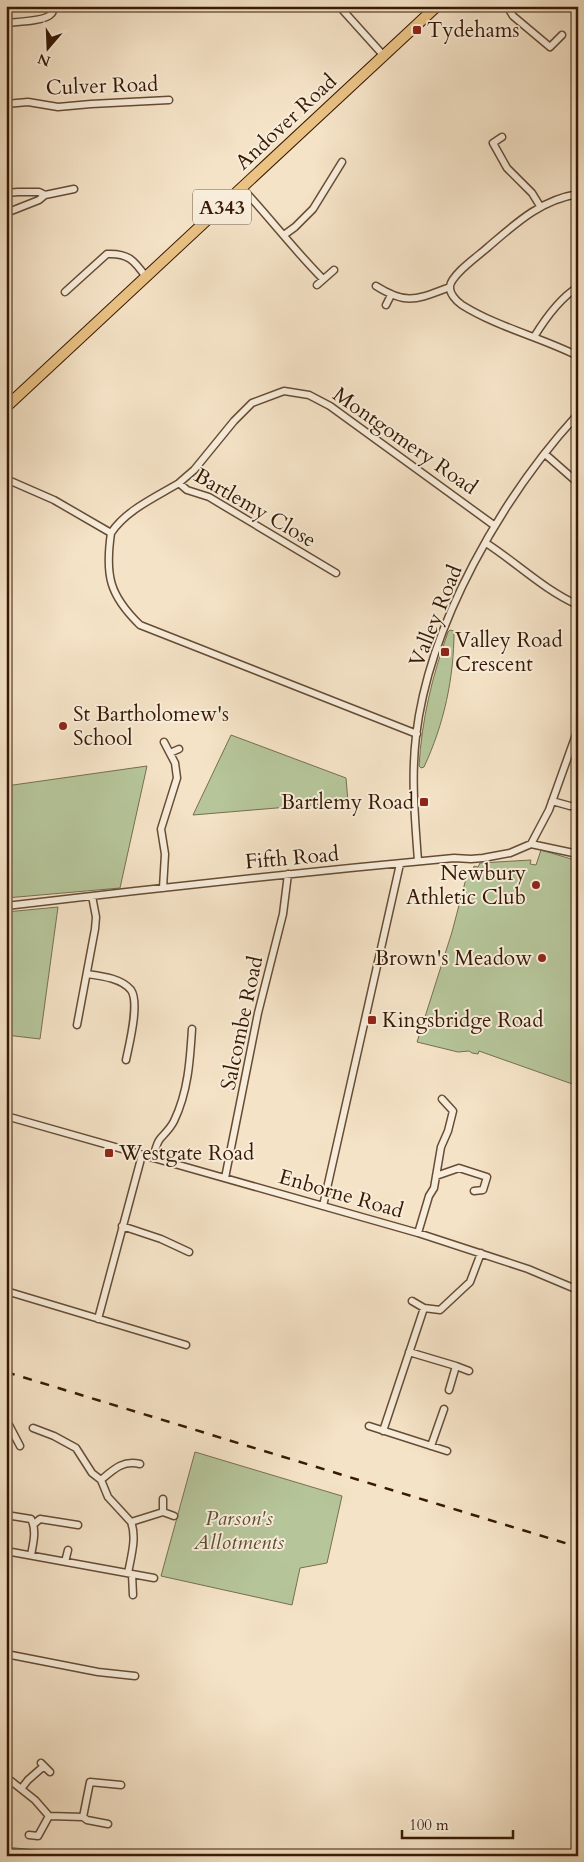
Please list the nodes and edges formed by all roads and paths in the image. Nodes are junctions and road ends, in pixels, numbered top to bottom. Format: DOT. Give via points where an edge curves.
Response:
graph roads {
  1 [pos="53,6"];
  2 [pos="339,6"];
  3 [pos="437,6"];
  4 [pos="507,6"];
  5 [pos="6,23"];
  6 [pos="562,35"];
  7 [pos="384,56"];
  8 [pos="169,100"];
  9 [pos="6,104"];
  10 [pos="502,138"];
  11 [pos="342,162"];
  12 [pos="242,188"];
  13 [pos="74,189"];
  14 [pos="6,193"];
  15 [pos="578,194"];
  16 [pos="45,195"];
  17 [pos="540,206"];
  18 [pos="6,213"];
  19 [pos="284,235"];
  20 [pos="334,270"];
  21 [pos="146,277"];
  22 [pos="323,278"];
  23 [pos="317,285"];
  24 [pos="376,286"];
  25 [pos="450,287"];
  26 [pos="578,287"];
  27 [pos="65,292"];
  28 [pos="391,295"];
  29 [pos="386,305"];
  30 [pos="534,336"];
  31 [pos="578,356"];
  32 [pos="6,407"];
  33 [pos="578,414"];
  34 [pos="545,454"];
  35 [pos="6,479"];
  36 [pos="179,483"];
  37 [pos="578,483"];
  38 [pos="495,526"];
  39 [pos="111,533"];
  40 [pos="486,543"];
  41 [pos="336,573"];
  42 [pos="578,604"];
  43 [pos="578,729"];
  44 [pos="417,734"];
  45 [pos="164,742"];
  46 [pos="179,749"];
  47 [pos="170,753"];
  48 [pos="552,801"];
  49 [pos="578,806"];
  50 [pos="531,844"];
  51 [pos="578,854"];
  52 [pos="418,861"];
  53 [pos="400,864"];
  54 [pos="288,874"];
  55 [pos="163,888"];
  56 [pos="92,896"];
  57 [pos="6,906"];
  58 [pos="87,974"];
  59 [pos="77,1025"];
  60 [pos="192,1029"];
  61 [pos="126,1060"];
  62 [pos="442,1099"];
  63 [pos="6,1116"];
  64 [pos="142,1155"];
  65 [pos="153,1158"];
  66 [pos="436,1176"];
  67 [pos="225,1178"];
  68 [pos="474,1191"];
  69 [pos="323,1206"];
  70 [pos="122,1226"];
  71 [pos="418,1234"];
  72 [pos="189,1252"];
  73 [pos="481,1253"];
  74 [pos="578,1290"];
  75 [pos="6,1292"];
  76 [pos="412,1301"];
  77 [pos="424,1308"];
  78 [pos="98,1319"];
  79 [pos="186,1345"];
  80 [pos="409,1352"];
  81 [pos="456,1366"];
  82 [pos="469,1371"];
  83 [pos="449,1390"];
  84 [pos="444,1409"];
  85 [pos="6,1423"];
  86 [pos="369,1426"];
  87 [pos="32,1428"];
  88 [pos="383,1431"];
  89 [pos="20,1446"];
  90 [pos="431,1446"];
  91 [pos="447,1451"];
  92 [pos="140,1464"];
  93 [pos="101,1480"];
  94 [pos="163,1499"];
  95 [pos="162,1512"];
  96 [pos="6,1515"];
  97 [pos="174,1516"];
  98 [pos="131,1522"];
  99 [pos="34,1524"];
  100 [pos="78,1525"];
  101 [pos="68,1550"];
  102 [pos="6,1551"];
  103 [pos="30,1555"];
  104 [pos="65,1562"];
  105 [pos="130,1573"];
  106 [pos="154,1578"];
  107 [pos="133,1595"];
  108 [pos="6,1654"];
  109 [pos="135,1676"];
  110 [pos="50,1772"];
  111 [pos="6,1777"];
  112 [pos="121,1785"];
  113 [pos="21,1789"];
  114 [pos="49,1816"];
  115 [pos="83,1816"];
  116 [pos="108,1824"];
  117 [pos="29,1835"];
  1 -- 5 [label="street" via="50,16"];
  2 -- 7 [label="street"];
  3 -- 7 [label="main road, Andover Road / A343"];
  4 -- 6 [label="street" via="513,16 550,47"];
  7 -- 12 [label="main road, Andover Road / A343"];
  8 -- 9 [label="street, Culver Road" via="58,107 28,102"];
  10 -- 17 [label="street" via="493,143 507,168"];
  11 -- 19 [label="street" via="313,209"];
  12 -- 19 [label="street"];
  12 -- 21 [label="main road, Andover Road / A343"];
  13 -- 16 [label="street"];
  14 -- 16 [label="street"];
  15 -- 17 [label="street"];
  16 -- 18 [label="street"];
  17 -- 25 [label="street" via="512,226 462,271"];
  19 -- 22 [label="street"];
  20 -- 22 [label="street"];
  21 -- 27 [label="street" via="135,262 122,253 106,254"];
  21 -- 32 [label="main road, Andover Road / A343"];
  22 -- 23 [label="street"];
  24 -- 28 [label="street"];
  25 -- 28 [label="street" via="410,300"];
  25 -- 30 [label="street" via="460,304"];
  26 -- 30 [label="street" via="553,310"];
  28 -- 29 [label="street"];
  30 -- 31 [label="street"];
  33 -- 34 [label="street, Valley Road"];
  34 -- 37 [label="street"];
  34 -- 38 [label="street, Valley Road"];
  35 -- 39 [label="street" via="54,500"];
  36 -- 38 [label="street, Montgomery Road" via="252,403 284,391 309,395 330,406"];
  36 -- 39 [label="street, Bartlemy Close" via="129,515"];
  36 -- 41 [label="street, Bartlemy Close" via="186,490 209,497"];
  38 -- 40 [label="street, Valley Road"];
  39 -- 44 [label="street" via="109,580 124,609 140,625"];
  40 -- 42 [label="street" via="544,586"];
  40 -- 44 [label="street, Valley Road" via="438,648 424,692"];
  43 -- 48 [label="street"];
  44 -- 52 [label="street, Valley Road" via="414,791"];
  45 -- 47 [label="street"];
  46 -- 47 [label="street"];
  47 -- 55 [label="street" via="175,763 176,778 161,829 165,854"];
  48 -- 49 [label="street"];
  48 -- 50 [label="street"];
  50 -- 51 [label="street"];
  50 -- 52 [label="street, Fifth Road" via="510,853 483,858"];
  52 -- 53 [label="street, Fifth Road"];
  53 -- 54 [label="street, Fifth Road"];
  53 -- 69 [label="street"];
  54 -- 55 [label="street, Fifth Road"];
  54 -- 67 [label="street, Salcombe Road" via="283,914 258,1013"];
  55 -- 56 [label="street, Fifth Road"];
  56 -- 57 [label="street, Fifth Road"];
  56 -- 58 [label="street" via="96,930"];
  58 -- 59 [label="street"];
  58 -- 61 [label="street" via="121,982 132,991 135,1001"];
  60 -- 65 [label="street" via="183,1097 168,1132 159,1140"];
  62 -- 66 [label="street" via="453,1111"];
  63 -- 64 [label="street, Enborne Road"];
  64 -- 65 [label="street, Enborne Road"];
  64 -- 70 [label="street"];
  65 -- 67 [label="street, Enborne Road"];
  66 -- 68 [label="street" via="459,1168 487,1176 483,1190"];
  66 -- 71 [label="street"];
  67 -- 69 [label="street, Enborne Road"];
  69 -- 71 [label="street, Enborne Road"];
  70 -- 72 [label="street"];
  70 -- 78 [label="street"];
  71 -- 73 [label="street, Enborne Road"];
  73 -- 74 [label="street, Enborne Road"];
  73 -- 77 [label="street" via="476,1271 464,1290 440,1310"];
  75 -- 78 [label="street"];
  76 -- 77 [label="street"];
  77 -- 80 [label="street"];
  78 -- 79 [label="street"];
  80 -- 81 [label="street"];
  80 -- 88 [label="street"];
  81 -- 82 [label="street"];
  81 -- 83 [label="street"];
  84 -- 90 [label="street"];
  85 -- 89 [label="street"];
  86 -- 88 [label="street"];
  87 -- 93 [label="street" via="76,1448 92,1473"];
  88 -- 90 [label="street"];
  90 -- 91 [label="street"];
  92 -- 93 [label="street" via="124,1463"];
  93 -- 98 [label="street" via="108,1497"];
  94 -- 95 [label="street"];
  95 -- 97 [label="street"];
  95 -- 98 [label="street"];
  96 -- 99 [label="street" via="31,1520"];
  98 -- 105 [label="street" via="134,1541"];
  99 -- 100 [label="street" via="41,1515"];
  99 -- 103 [label="street"];
  101 -- 104 [label="street"];
  102 -- 103 [label="street"];
  103 -- 104 [label="street"];
  104 -- 105 [label="street"];
  105 -- 106 [label="street"];
  105 -- 107 [label="street"];
  108 -- 109 [label="street"];
  110 -- 113 [label="street" via="42,1764"];
  111 -- 113 [label="street"];
  112 -- 115 [label="street" via="90,1782"];
  113 -- 114 [label="street"];
  114 -- 115 [label="street"];
  114 -- 117 [label="street" via="38,1836"];
  115 -- 116 [label="street" via="87,1820"];
}
